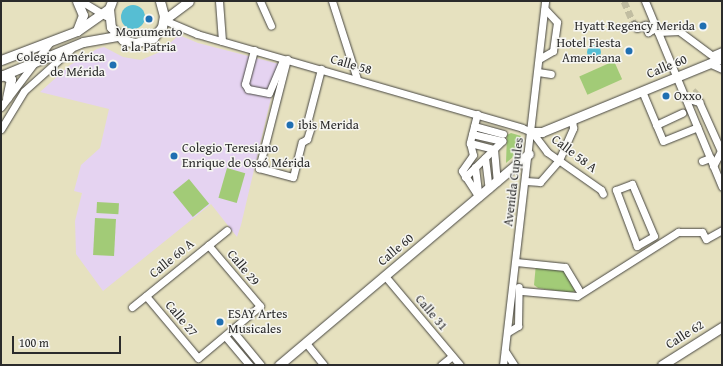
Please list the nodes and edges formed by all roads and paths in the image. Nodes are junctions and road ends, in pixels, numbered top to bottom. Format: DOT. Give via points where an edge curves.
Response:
graph roads {
  1 [pos="77,1"];
  2 [pos="81,1"];
  3 [pos="160,1"];
  4 [pos="188,1"];
  5 [pos="219,1"];
  6 [pos="260,1"];
  7 [pos="332,1"];
  8 [pos="644,1"];
  9 [pos="545,5"];
  10 [pos="108,11"];
  11 [pos="164,20"];
  12 [pos="634,25"];
  13 [pos="271,26"];
  14 [pos="657,30"];
  15 [pos="77,31"];
  16 [pos="118,36"];
  17 [pos="222,41"];
  18 [pos="50,42"];
  19 [pos="75,45"];
  20 [pos="254,50"];
  21 [pos="722,51"];
  22 [pos="285,59"];
  23 [pos="539,59"];
  24 [pos="716,59"];
  25 [pos="1,60"];
  26 [pos="36,61"];
  27 [pos="321,69"];
  28 [pos="722,69"];
  29 [pos="538,72"];
  30 [pos="551,74"];
  31 [pos="2,75"];
  32 [pos="676,76"];
  33 [pos="357,79"];
  34 [pos="642,91"];
  35 [pos="695,93"];
  36 [pos="7,98"];
  37 [pos="685,98"];
  38 [pos="699,102"];
  39 [pos="1,107"];
  40 [pos="682,113"];
  41 [pos="477,114"];
  42 [pos="572,119"];
  43 [pos="656,124"];
  44 [pos="474,126"];
  45 [pos="697,127"];
  46 [pos="1,129"];
  47 [pos="532,132"];
  48 [pos="472,134"];
  49 [pos="503,134"];
  50 [pos="470,143"];
  51 [pos="494,149"];
  52 [pos="529,154"];
  53 [pos="485,158"];
  54 [pos="710,158"];
  55 [pos="559,160"];
  56 [pos="702,161"];
  57 [pos="713,166"];
  58 [pos="475,167"];
  59 [pos="465,177"];
  60 [pos="497,182"];
  61 [pos="526,182"];
  62 [pos="722,187"];
  63 [pos="489,189"];
  64 [pos="616,190"];
  65 [pos="479,197"];
  66 [pos="227,230"];
  67 [pos="722,230"];
  68 [pos="208,245"];
  69 [pos="516,262"];
  70 [pos="385,276"];
  71 [pos="514,281"];
  72 [pos="578,289"];
  73 [pos="522,291"];
  74 [pos="146,296"];
  75 [pos="132,307"];
  76 [pos="722,327"];
  77 [pos="232,330"];
  78 [pos="508,332"];
  79 [pos="225,336"];
  80 [pos="306,343"];
  81 [pos="505,351"];
  82 [pos="452,356"];
  83 [pos="249,365"];
  84 [pos="261,365"];
  85 [pos="279,365"];
  86 [pos="324,365"];
  87 [pos="441,365"];
  88 [pos="460,365"];
  89 [pos="503,365"];
  90 [pos="514,365"];
  91 [pos="662,365"];
  1 -- 15 [label="main road" via="83,15"];
  2 -- 10 [label="street"];
  3 -- 11 [label="main road"];
  4 -- 11 [label="main road"];
  5 -- 17 [label="street"];
  6 -- 13 [label="street"];
  7 -- 33 [label="street"];
  8 -- 14 [label="street"];
  9 -- 23 [label="street, Avenida Cupules"];
  9 -- 23 [label="street" via="553,17 550,52"];
  10 -- 15 [label="main road"];
  10 -- 16 [label="main road"];
  11 -- 16 [label="main road" via="158,33 147,41 135,43"];
  11 -- 17 [label="street, Calle 58"];
  12 -- 14 [label="street" via="637,28 645,25 648,32"];
  14 -- 24 [label="street" via="679,31"];
  14 -- 32 [label="street"];
  15 -- 18 [label="main road"];
  16 -- 19 [label="main road" via="103,36"];
  17 -- 20 [label="street, Calle 58"];
  18 -- 25 [label="main road"];
  18 -- 26 [label="street"];
  19 -- 26 [label="main road"];
  19 -- 46 [label="street" via="24,91"];
  20 -- 22 [label="street, Calle 58"];
  20 -- 22 [label="street" via="246,84 248,89 267,94"];
  21 -- 24 [label="street"];
  22 -- 27 [label="street, Calle 58"];
  22 -- 27 [label="street" via="259,168 293,177 302,142 311,127 307,123"];
  23 -- 29 [label="street, Avenida Cupules"];
  24 -- 28 [label="street"];
  24 -- 32 [label="main road, Calle 60"];
  26 -- 31 [label="main road"];
  26 -- 36 [label="street"];
  27 -- 33 [label="street, Calle 58"];
  29 -- 30 [label="street"];
  29 -- 47 [label="street, Avenida Cupules"];
  31 -- 36 [label="main road" via="11,80"];
  32 -- 34 [label="main road, Calle 60"];
  32 -- 37 [label="street"];
  33 -- 41 [label="street, Calle 58"];
  34 -- 42 [label="main road, Calle 60"];
  34 -- 43 [label="street"];
  35 -- 38 [label="street"];
  36 -- 39 [label="street"];
  37 -- 38 [label="street"];
  37 -- 45 [label="street"];
  38 -- 57 [label="street" via="721,151"];
  40 -- 43 [label="street"];
  41 -- 44 [label="street"];
  41 -- 47 [label="street, Calle 58"];
  42 -- 47 [label="main road, Calle 60" via="542,132"];
  42 -- 55 [label="street" via="573,128"];
  43 -- 45 [label="street" via="663,141"];
  44 -- 48 [label="street"];
  44 -- 49 [label="street"];
  45 -- 54 [label="street"];
  47 -- 52 [label="street, Avenida Cupules"];
  47 -- 55 [label="street, Calle 58 A" via="547,152"];
  48 -- 50 [label="street"];
  48 -- 51 [label="street" via="502,141"];
  50 -- 51 [label="street"];
  50 -- 59 [label="street" via="473,155 462,167"];
  51 -- 53 [label="street"];
  51 -- 60 [label="street"];
  52 -- 60 [label="main road, Calle 60"];
  52 -- 61 [label="street, Avenida Cupules"];
  53 -- 58 [label="street"];
  53 -- 63 [label="street"];
  54 -- 56 [label="street"];
  54 -- 57 [label="street"];
  55 -- 61 [label="street" via="540,182"];
  55 -- 64 [label="street, Calle 58 A" via="602,192"];
  57 -- 62 [label="street"];
  58 -- 59 [label="street"];
  58 -- 65 [label="street"];
  59 -- 65 [label="street"];
  60 -- 63 [label="main road, Calle 60"];
  61 -- 69 [label="street, Avenida Cupules"];
  63 -- 65 [label="main road, Calle 60"];
  64 -- 64 [label="street" via="621,204 637,246 654,236 632,184"];
  65 -- 70 [label="main road, Calle 60"];
  66 -- 68 [label="street, Calle 60 A"];
  67 -- 73 [label="street" via="706,239 702,232 678,232 577,296"];
  68 -- 74 [label="street, Calle 60 A"];
  68 -- 77 [label="street, Calle 29" via="260,306"];
  69 -- 71 [label="street, Avenida Cupules"];
  69 -- 72 [label="street" via="565,267"];
  70 -- 80 [label="main road, Calle 60"];
  70 -- 82 [label="street, Calle 31"];
  71 -- 73 [label="street"];
  71 -- 78 [label="street, Avenida Cupules"];
  73 -- 78 [label="street" via="518,326"];
  74 -- 75 [label="street, Calle 60 A"];
  74 -- 79 [label="street, Calle 27" via="198,358"];
  76 -- 91 [label="main road, Calle 62"];
  77 -- 79 [label="street"];
  77 -- 84 [label="street"];
  78 -- 81 [label="street, Avenida Cupules"];
  79 -- 83 [label="street"];
  80 -- 85 [label="main road, Calle 60"];
  80 -- 86 [label="street"];
  81 -- 89 [label="street, Avenida Cupules"];
  81 -- 90 [label="street"];
  82 -- 87 [label="street"];
  82 -- 88 [label="street, Calle 31"];
}
